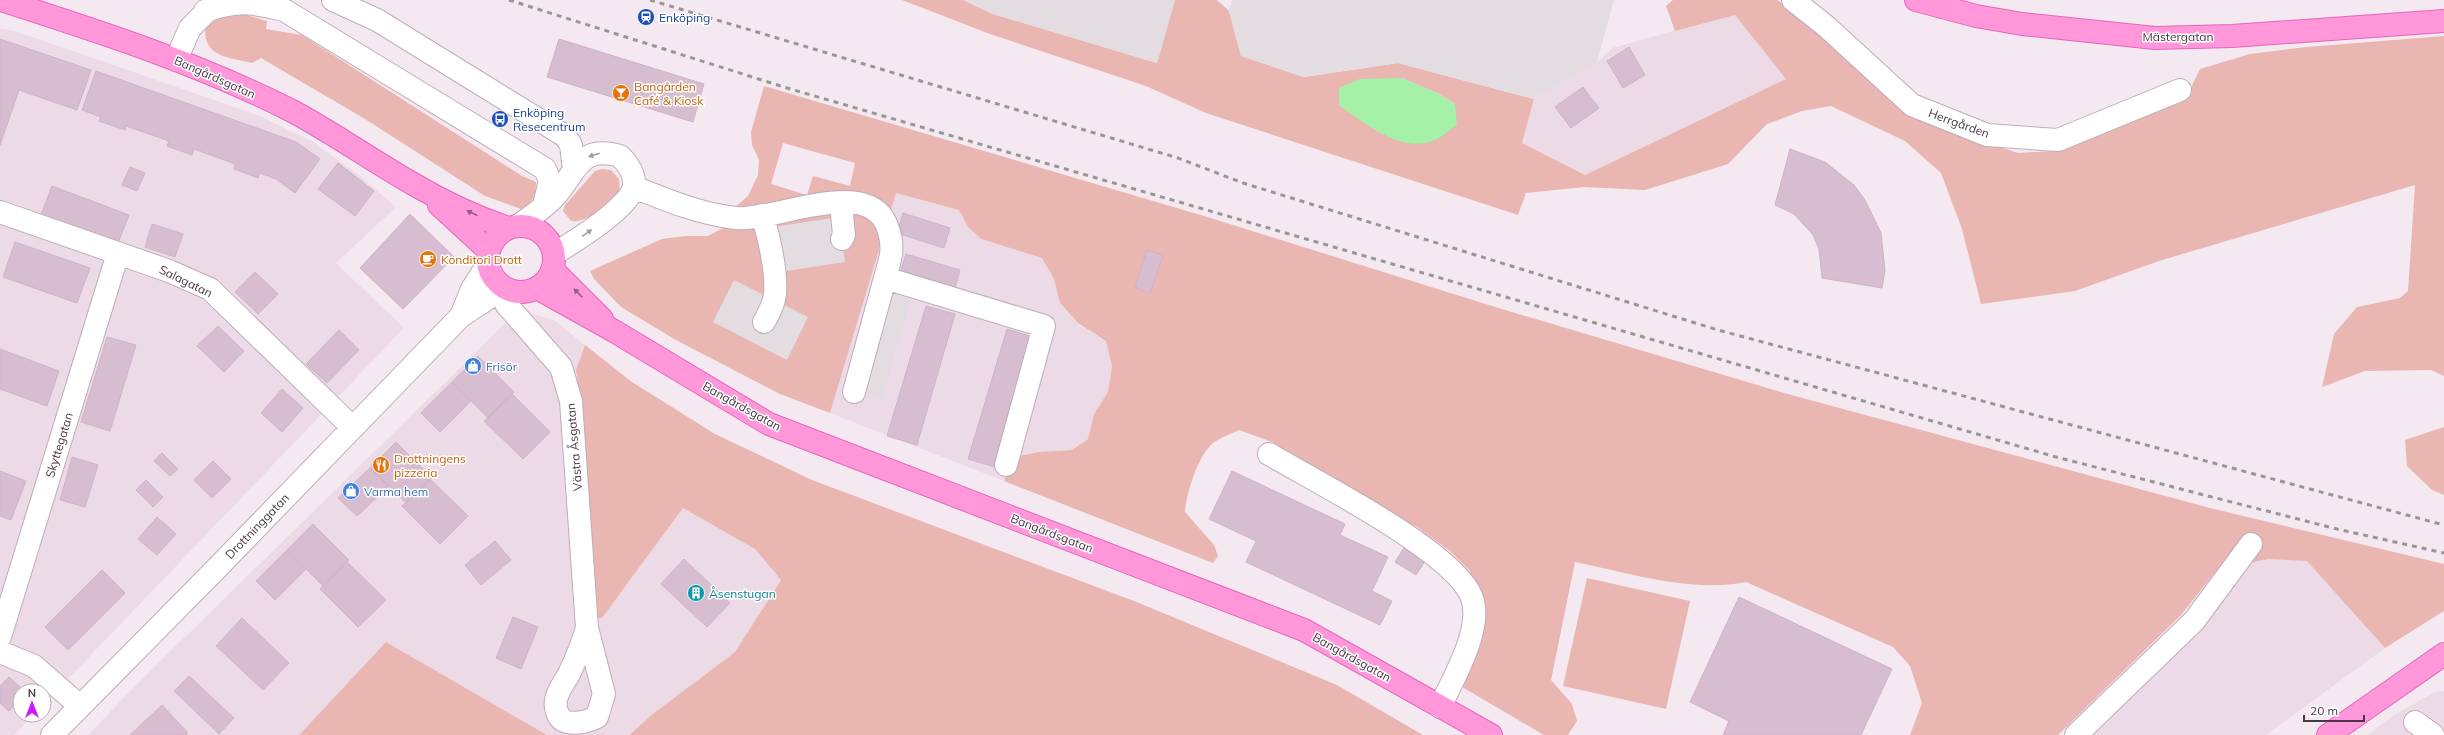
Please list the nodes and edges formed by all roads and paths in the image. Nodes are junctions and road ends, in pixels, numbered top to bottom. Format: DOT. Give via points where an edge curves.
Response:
graph roads {
  1 [pos="1,0"];
  2 [pos="333,0"];
  3 [pos="1793,0"];
  4 [pos="1916,0"];
  5 [pos="212,6"];
  6 [pos="2444,21"];
  7 [pos="176,60"];
  8 [pos="2180,90"];
  9 [pos="574,170"];
  10 [pos="416,186"];
  11 [pos="634,187"];
  12 [pos="841,203"];
  13 [pos="544,205"];
  14 [pos="0,212"];
  15 [pos="762,215"];
  16 [pos="514,227"];
  17 [pos="842,239"];
  18 [pos="118,253"];
  19 [pos="488,257"];
  20 [pos="553,262"];
  21 [pos="885,278"];
  22 [pos="504,288"];
  23 [pos="536,288"];
  24 [pos="460,316"];
  25 [pos="764,322"];
  26 [pos="614,331"];
  27 [pos="854,392"];
  28 [pos="352,427"];
  29 [pos="1268,454"];
  30 [pos="1006,465"];
  31 [pos="2252,544"];
  32 [pos="587,628"];
  33 [pos="0,637"];
  34 [pos="0,652"];
  35 [pos="2444,654"];
  36 [pos="80,706"];
  37 [pos="1440,707"];
  38 [pos="2415,722"];
  39 [pos="52,735"];
  40 [pos="1491,735"];
  41 [pos="2076,735"];
  42 [pos="2328,735"];
  43 [pos="2433,735"];
  1 -- 7 [label="main road, Bangårdsgatan" via="121,38"];
  2 -- 9 [label="street" via="377,20 565,136 571,145"];
  3 -- 8 [label="street, Herrgården" via="1827,27 1912,105 1987,135 2058,140"];
  4 -- 6 [label="main road, Mästergatan" via="1976,16 2022,24 2155,38 2232,36"];
  5 -- 7 [label="street" via="190,28"];
  5 -- 13 [label="street" via="244,0 284,10 545,169 550,181"];
  7 -- 10 [label="main road, Bangårdsgatan" via="294,112"];
  11 -- 9 [label="street, one-way" via="633,175 620,156 606,152 580,160"];
  9 -- 13 [label="street" via="556,195"];
  16 -- 10 [label="main road, Bangårdsgatan, one-way" via="485,220"];
  10 -- 19 [label="main road, Bangårdsgatan"];
  11 -- 15 [label="street" via="672,203 736,218"];
  20 -- 11 [label="street, one-way" via="623,205"];
  12 -- 15 [label="street"];
  12 -- 17 [label="street" via="844,235"];
  12 -- 21 [label="street" via="863,203 874,207 884,218 893,252"];
  13 -- 16 [label="street"];
  14 -- 18 [label="street, Salagatan"];
  15 -- 25 [label="street" via="767,228 775,294"];
  16 -- 19 [label="main road" via="493,239"];
  16 -- 20 [label="main road" via="541,232 550,243"];
  18 -- 28 [label="street, Salagatan" via="169,271 210,290"];
  18 -- 33 [label="street, Skyttegatan"];
  19 -- 22 [label="main road" via="495,281"];
  19 -- 24 [label="street, Drottninggatan"];
  20 -- 23 [label="main road" via="547,280"];
  26 -- 20 [label="main road, Bangårdsgatan, one-way"];
  21 -- 27 [label="street"];
  21 -- 30 [label="street" via="1044,326"];
  22 -- 23 [label="main road" via="525,292"];
  22 -- 24 [label="street, Drottninggatan"];
  22 -- 32 [label="street, Västra Åsgatan" via="506,304 561,367 567,382 574,430"];
  23 -- 26 [label="main road, Bangårdsgatan"];
  24 -- 28 [label="street, Drottninggatan"];
  26 -- 37 [label="main road, Bangårdsgatan" via="769,424 1304,630"];
  28 -- 36 [label="street, Drottninggatan"];
  29 -- 37 [label="street" via="1411,538 1461,579 1472,598 1473,622 1467,647"];
  31 -- 41 [label="street" via="2194,621"];
  34 -- 36 [label="street" via="34,666"];
  35 -- 42 [label="main road"];
  36 -- 39 [label="street, Drottninggatan"];
  37 -- 40 [label="main road, Bangårdsgatan"];
  38 -- 43 [label="street"];
}
